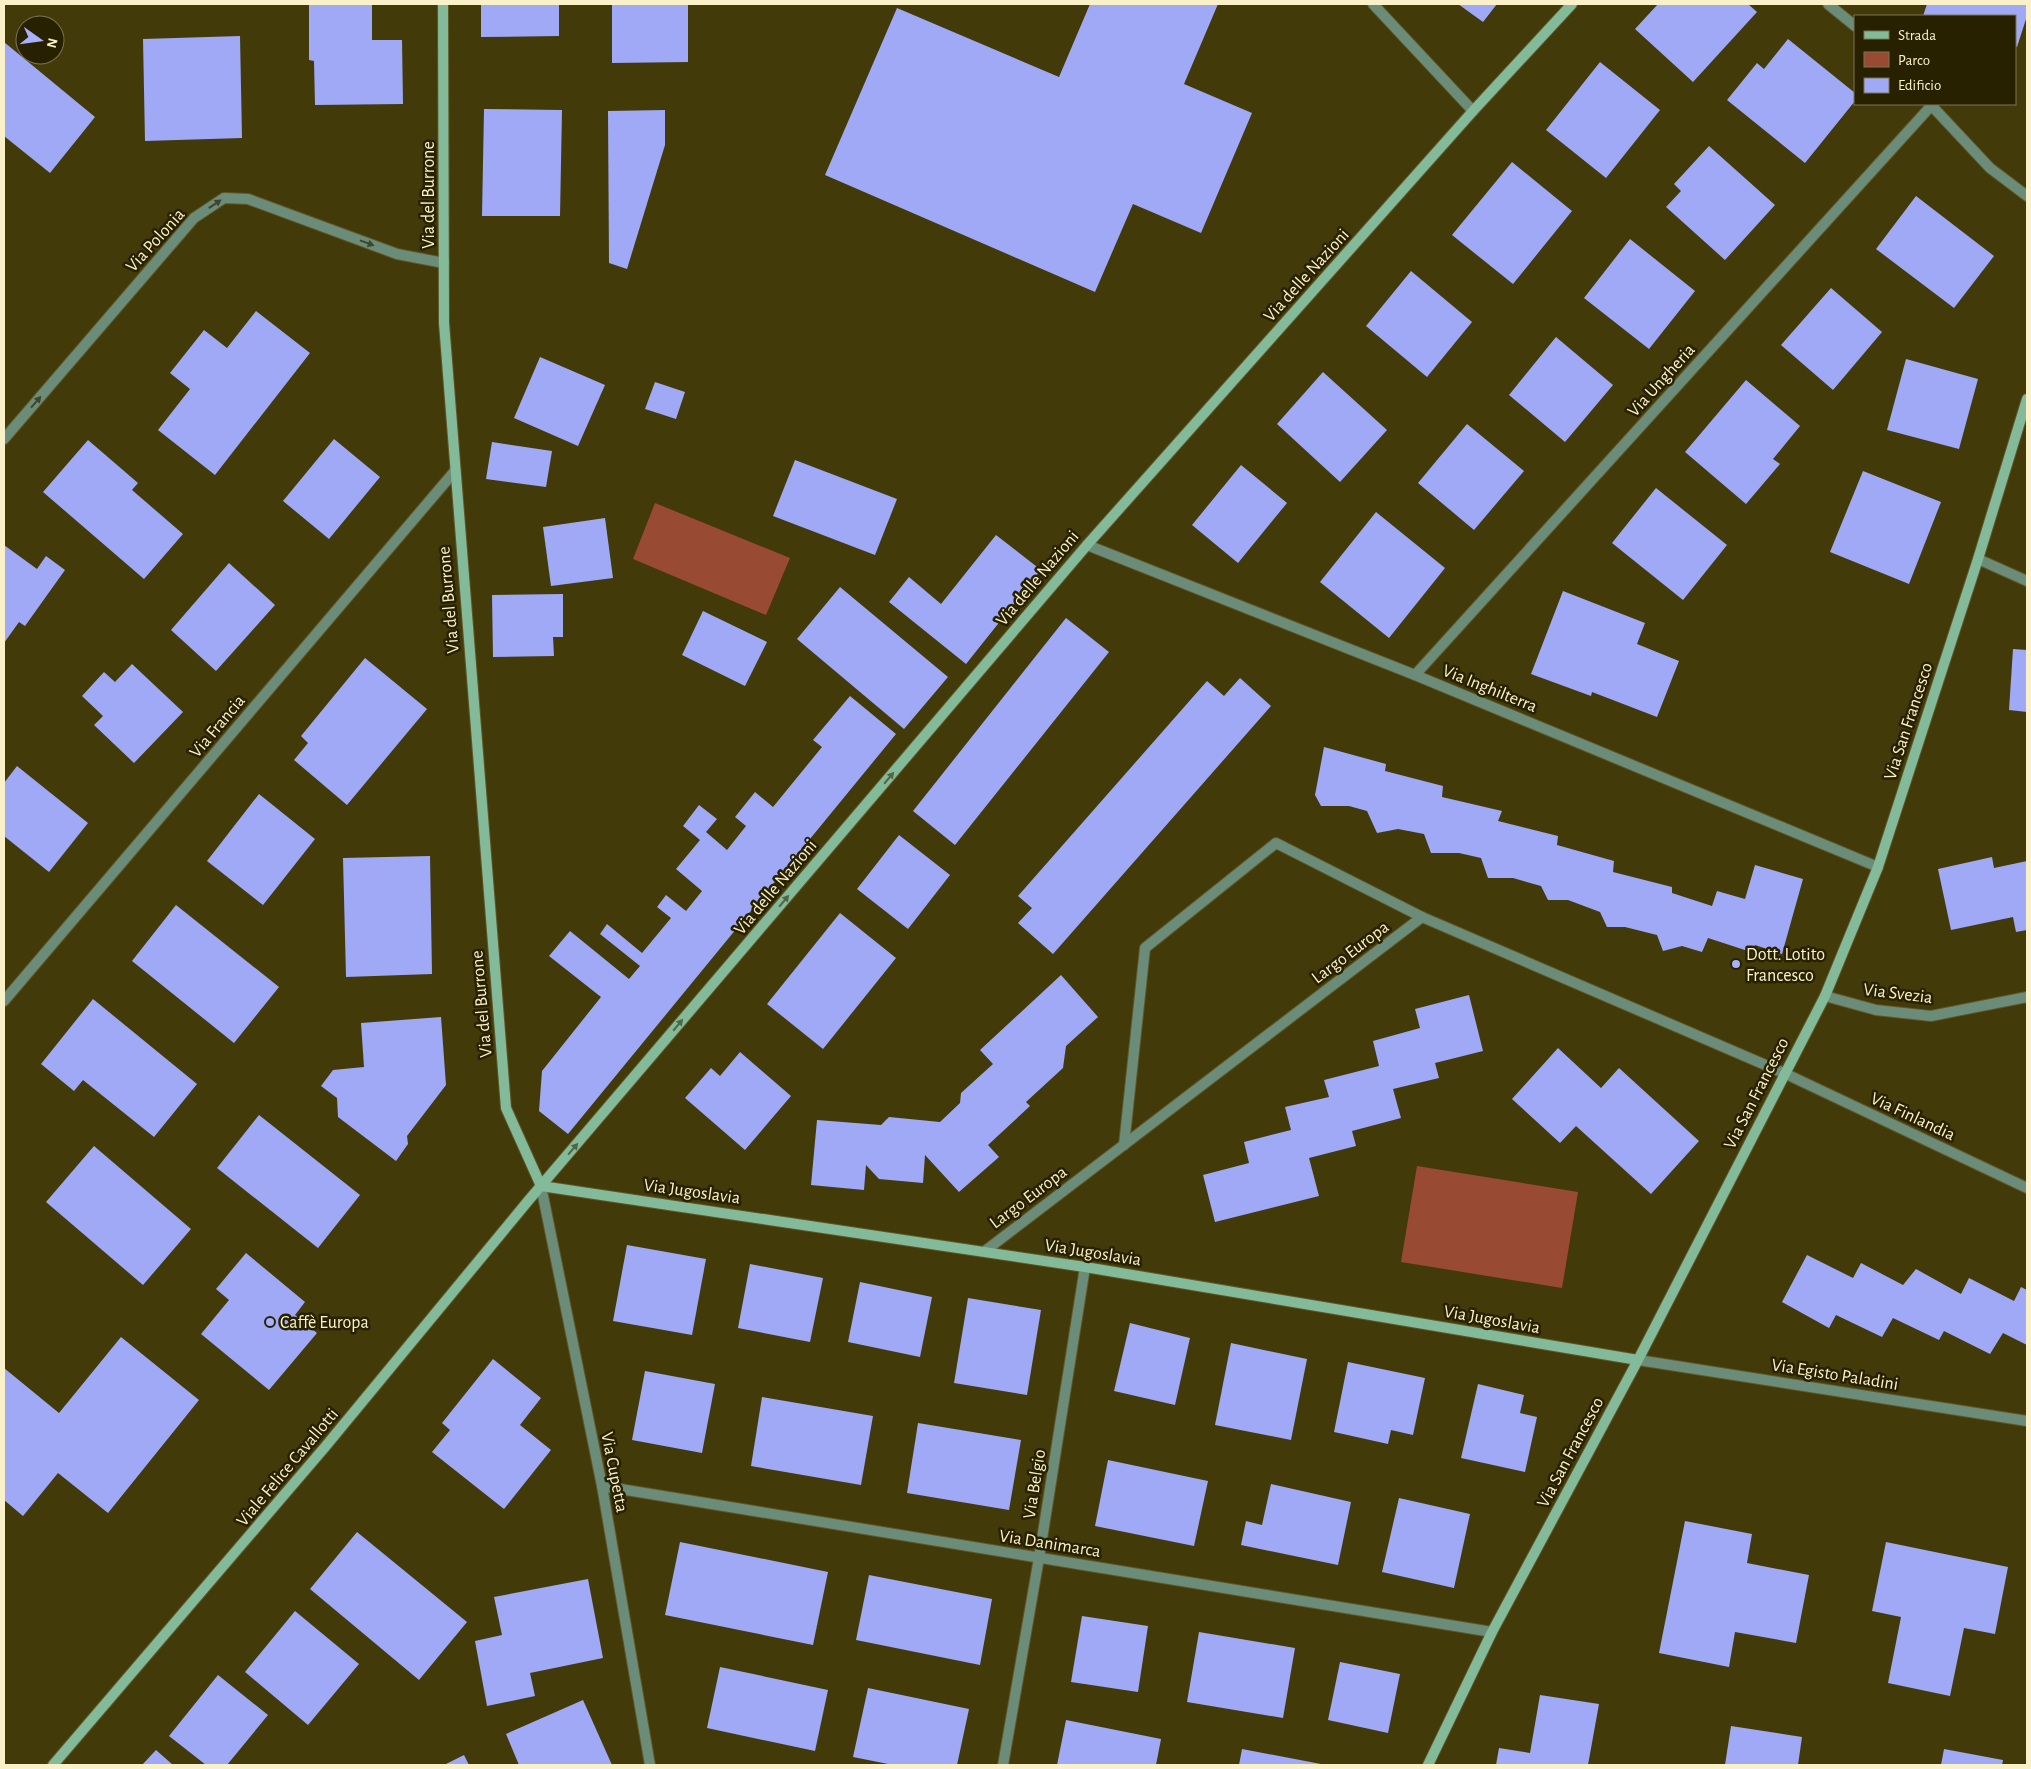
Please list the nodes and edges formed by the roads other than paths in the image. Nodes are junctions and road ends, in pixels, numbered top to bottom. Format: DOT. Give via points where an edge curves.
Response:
graph roads {
  1 [pos="443,4"];
  2 [pos="1373,4"];
  3 [pos="1572,4"];
  4 [pos="1828,4"];
  5 [pos="1854,25"];
  6 [pos="1930,105"];
  7 [pos="1472,111"];
  8 [pos="2027,196"];
  9 [pos="444,263"];
  10 [pos="2027,399"];
  11 [pos="4,439"];
  12 [pos="454,472"];
  13 [pos="1087,545"];
  14 [pos="1978,559"];
  15 [pos="2027,581"];
  16 [pos="1415,675"];
  17 [pos="1878,867"];
  18 [pos="1422,917"];
  19 [pos="1825,996"];
  20 [pos="2027,997"];
  21 [pos="4,1001"];
  22 [pos="1784,1073"];
  23 [pos="1124,1145"];
  24 [pos="541,1186"];
  25 [pos="2027,1188"];
  26 [pos="984,1251"];
  27 [pos="1085,1267"];
  28 [pos="1638,1360"];
  29 [pos="2027,1421"];
  30 [pos="602,1486"];
  31 [pos="1039,1558"];
  32 [pos="1492,1632"];
  33 [pos="53,1765"];
  34 [pos="650,1765"];
  35 [pos="1003,1765"];
  36 [pos="1428,1765"];
  1 -- 9 [label="main road, Via del Burrone"];
  2 -- 7 [label="street"];
  3 -- 7 [label="main road, Via delle Nazioni"];
  4 -- 5 [label="street"];
  6 -- 8 [label="street" via="1990,168"];
  6 -- 16 [label="street, Via Ungheria"];
  7 -- 13 [label="main road, Via delle Nazioni"];
  11 -- 9 [label="street, Via Polonia, one-way" via="194,218 224,198 248,199 398,254"];
  9 -- 12 [label="main road, Via del Burrone" via="444,323"];
  10 -- 14 [label="main road, Via San Francesco"];
  12 -- 21 [label="street, Via Francia"];
  12 -- 24 [label="main road, Via del Burrone" via="506,1108"];
  13 -- 16 [label="street, Via Inghilterra"];
  24 -- 13 [label="main road, Via delle Nazioni, one-way"];
  14 -- 15 [label="street"];
  14 -- 17 [label="main road, Via San Francesco"];
  16 -- 17 [label="street, Via Inghilterra"];
  17 -- 19 [label="main road, Via San Francesco"];
  18 -- 22 [label="street"];
  18 -- 23 [label="street, Largo Europa"];
  18 -- 23 [label="street" via="1276,843 1145,948"];
  19 -- 20 [label="street, Via Svezia" via="1876,1010 1931,1016"];
  19 -- 22 [label="main road, Via San Francesco"];
  22 -- 25 [label="street, Via Finlandia"];
  22 -- 28 [label="main road, Via San Francesco"];
  23 -- 26 [label="street, Largo Europa"];
  24 -- 26 [label="main road, Via Jugoslavia"];
  24 -- 30 [label="street, Via Cupetta"];
  24 -- 33 [label="main road, Viale Felice Cavallotti" via="325,1447"];
  26 -- 27 [label="main road, Via Jugoslavia"];
  27 -- 28 [label="main road, Via Jugoslavia"];
  27 -- 31 [label="street, Via Belgio"];
  28 -- 29 [label="street, Via Egisto Paladini"];
  28 -- 32 [label="main road, Via San Francesco"];
  30 -- 31 [label="street, Via Danimarca"];
  30 -- 34 [label="street, Via Cupetta"];
  31 -- 32 [label="street, Via Danimarca"];
  31 -- 35 [label="street, Via Belgio"];
  32 -- 36 [label="main road, Via San Francesco"];
}
